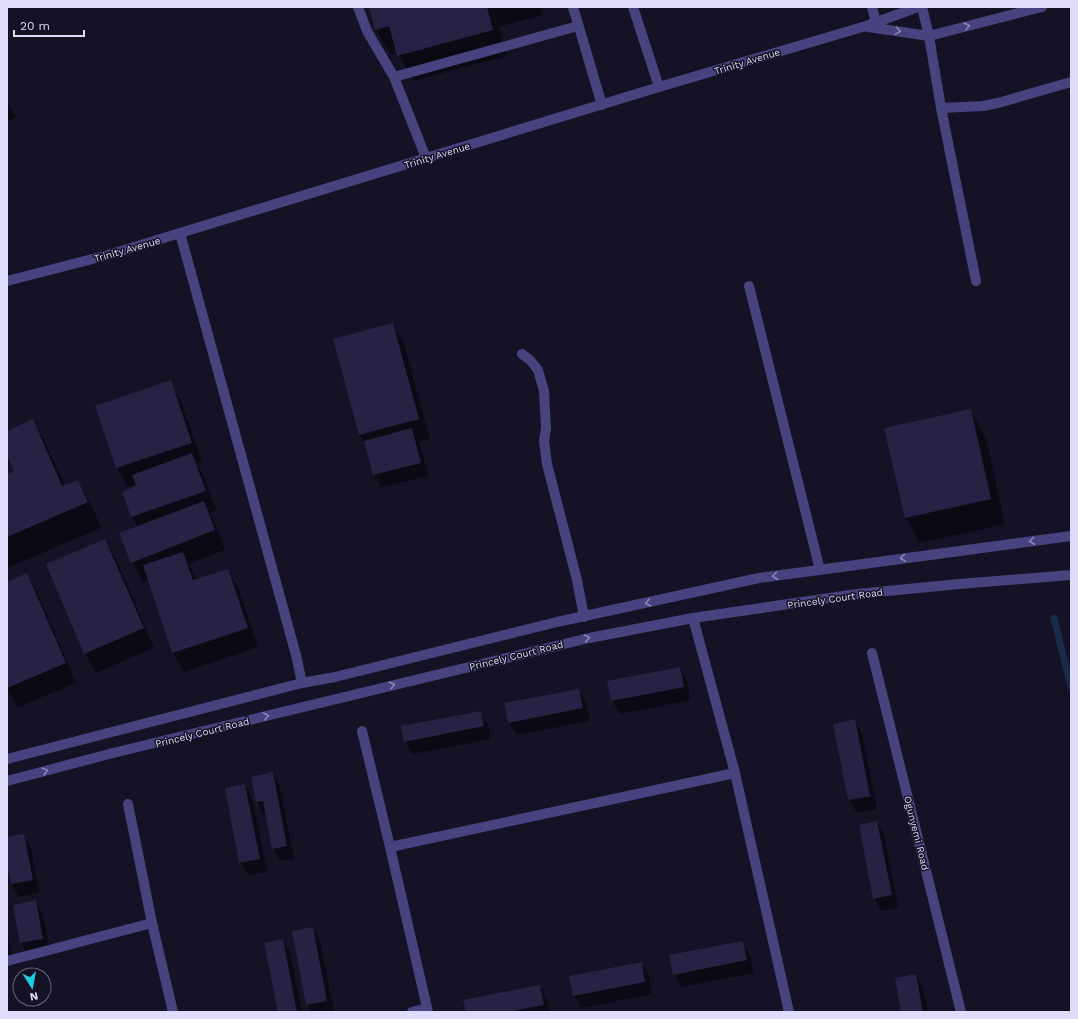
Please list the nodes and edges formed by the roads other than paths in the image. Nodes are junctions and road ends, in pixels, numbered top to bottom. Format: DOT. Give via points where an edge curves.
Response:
graph roads {
  1 [pos="358,7"];
  2 [pos="573,7"];
  3 [pos="633,7"];
  4 [pos="872,7"];
  5 [pos="918,7"];
  6 [pos="922,7"];
  7 [pos="1042,7"];
  8 [pos="871,25"];
  9 [pos="578,26"];
  10 [pos="929,36"];
  11 [pos="394,77"];
  12 [pos="1071,82"];
  13 [pos="660,87"];
  14 [pos="602,105"];
  15 [pos="941,108"];
  16 [pos="426,158"];
  17 [pos="180,233"];
  18 [pos="7,281"];
  19 [pos="976,281"];
  20 [pos="749,286"];
  21 [pos="522,354"];
  22 [pos="1071,536"];
  23 [pos="820,570"];
  24 [pos="1071,575"];
  25 [pos="584,617"];
  26 [pos="693,618"];
  27 [pos="872,653"];
  28 [pos="302,683"];
  29 [pos="362,731"];
  30 [pos="7,758"];
  31 [pos="735,773"];
  32 [pos="7,782"];
  33 [pos="128,804"];
  34 [pos="390,847"];
  35 [pos="152,923"];
  36 [pos="7,961"];
  37 [pos="427,1010"];
  38 [pos="173,1012"];
  39 [pos="412,1012"];
  40 [pos="789,1012"];
  41 [pos="961,1012"];
  1 -- 11 [label="street" via="367,31"];
  2 -- 9 [label="street"];
  3 -- 13 [label="street"];
  4 -- 8 [label="street"];
  5 -- 8 [label="street, Trinity Avenue"];
  6 -- 10 [label="street"];
  10 -- 7 [label="street, one-way"];
  8 -- 10 [label="street, one-way"];
  8 -- 13 [label="street, Trinity Avenue"];
  9 -- 11 [label="street"];
  9 -- 14 [label="street"];
  10 -- 15 [label="street"];
  11 -- 16 [label="street"];
  12 -- 15 [label="street" via="998,103"];
  13 -- 14 [label="street, Trinity Avenue"];
  14 -- 16 [label="street, Trinity Avenue"];
  15 -- 19 [label="street"];
  16 -- 17 [label="street, Trinity Avenue"];
  17 -- 18 [label="street, Trinity Avenue"];
  17 -- 28 [label="street"];
  20 -- 23 [label="street"];
  21 -- 25 [label="street" via="538,370 544,391 544,441 547,464"];
  22 -- 23 [label="street, one-way"];
  23 -- 25 [label="street, one-way" via="759,578"];
  24 -- 26 [label="street, Princely Court Road" via="857,594"];
  25 -- 28 [label="street"];
  26 -- 31 [label="street"];
  32 -- 26 [label="street, Princely Court Road, one-way" via="113,753 581,639"];
  27 -- 41 [label="street, Ogunyemi Road"];
  28 -- 30 [label="street"];
  29 -- 34 [label="street"];
  31 -- 34 [label="street"];
  31 -- 40 [label="street"];
  33 -- 35 [label="street"];
  34 -- 37 [label="street"];
  35 -- 36 [label="street"];
  35 -- 38 [label="street"];
  37 -- 39 [label="street"];
}
